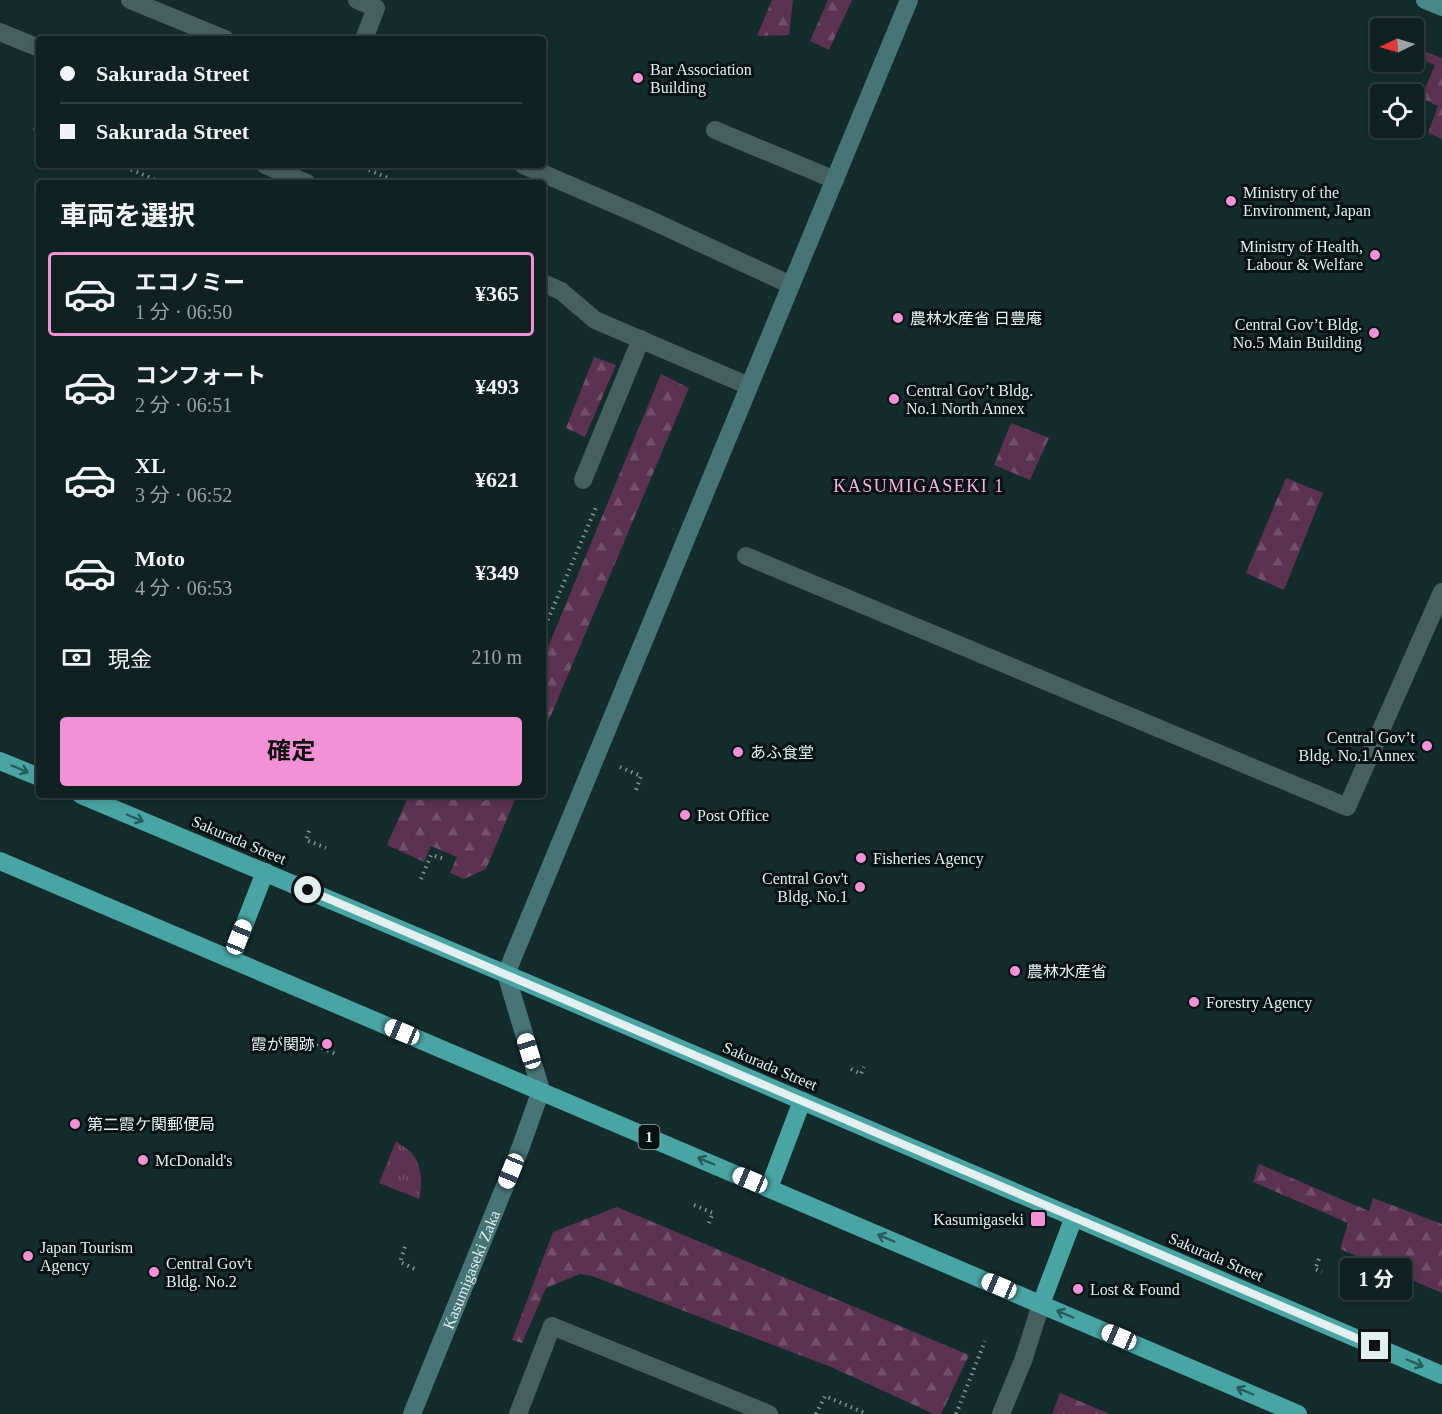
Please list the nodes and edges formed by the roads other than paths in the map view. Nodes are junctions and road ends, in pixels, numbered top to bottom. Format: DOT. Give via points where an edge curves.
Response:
graph roads {
  1 [pos="130,0"];
  2 [pos="357,0"];
  3 [pos="909,0"];
  4 [pos="1425,0"];
  5 [pos="1442,7"];
  6 [pos="0,32"];
  7 [pos="218,36"];
  8 [pos="365,36"];
  9 [pos="36,47"];
  10 [pos="715,130"];
  11 [pos="272,168"];
  12 [pos="530,168"];
  13 [pos="300,180"];
  14 [pos="835,180"];
  15 [pos="546,284"];
  16 [pos="791,285"];
  17 [pos="641,339"];
  18 [pos="749,386"];
  19 [pos="583,480"];
  20 [pos="746,556"];
  21 [pos="1442,592"];
  22 [pos="0,761"];
  23 [pos="36,776"];
  24 [pos="88,798"];
  25 [pos="0,861"];
  26 [pos="265,872"];
  27 [pos="231,959"];
  28 [pos="506,974"];
  29 [pos="541,1090"];
  30 [pos="802,1101"];
  31 [pos="770,1188"];
  32 [pos="1074,1217"];
  33 [pos="1041,1304"];
  34 [pos="1442,1375"];
  35 [pos="412,1414"];
  36 [pos="518,1414"];
  37 [pos="769,1414"];
  38 [pos="1001,1414"];
  39 [pos="1298,1414"];
  1 -- 7 [label="lane"];
  2 -- 8 [label="lane" via="376,8"];
  3 -- 14 [label="street"];
  4 -- 5 [label="main road"];
  6 -- 9 [label="lane"];
  10 -- 14 [label="lane"];
  11 -- 13 [label="lane"];
  12 -- 16 [label="lane"];
  14 -- 16 [label="street"];
  15 -- 17 [label="lane" via="561,291 595,320"];
  16 -- 18 [label="street"];
  17 -- 18 [label="lane"];
  17 -- 19 [label="lane"];
  18 -- 28 [label="street"];
  20 -- 21 [label="lane" via="1347,807"];
  22 -- 23 [label="highway, one-way"];
  24 -- 26 [label="highway, Sakurada Street, one-way"];
  25 -- 27 [label="highway, 1"];
  26 -- 27 [label="highway"];
  26 -- 28 [label="highway, Sakurada Street"];
  27 -- 29 [label="highway, 1"];
  28 -- 29 [label="street"];
  28 -- 30 [label="highway, Sakurada Street"];
  31 -- 29 [label="highway, 1, one-way"];
  29 -- 35 [label="street, Kasumigaseki Zaka"];
  30 -- 31 [label="highway"];
  30 -- 32 [label="highway, Sakurada Street"];
  33 -- 31 [label="highway, 1, one-way"];
  32 -- 33 [label="highway"];
  32 -- 34 [label="highway, Sakurada Street, one-way"];
  33 -- 38 [label="lane"];
  39 -- 33 [label="highway, 1, one-way"];
  36 -- 37 [label="lane" via="552,1326"];
}
